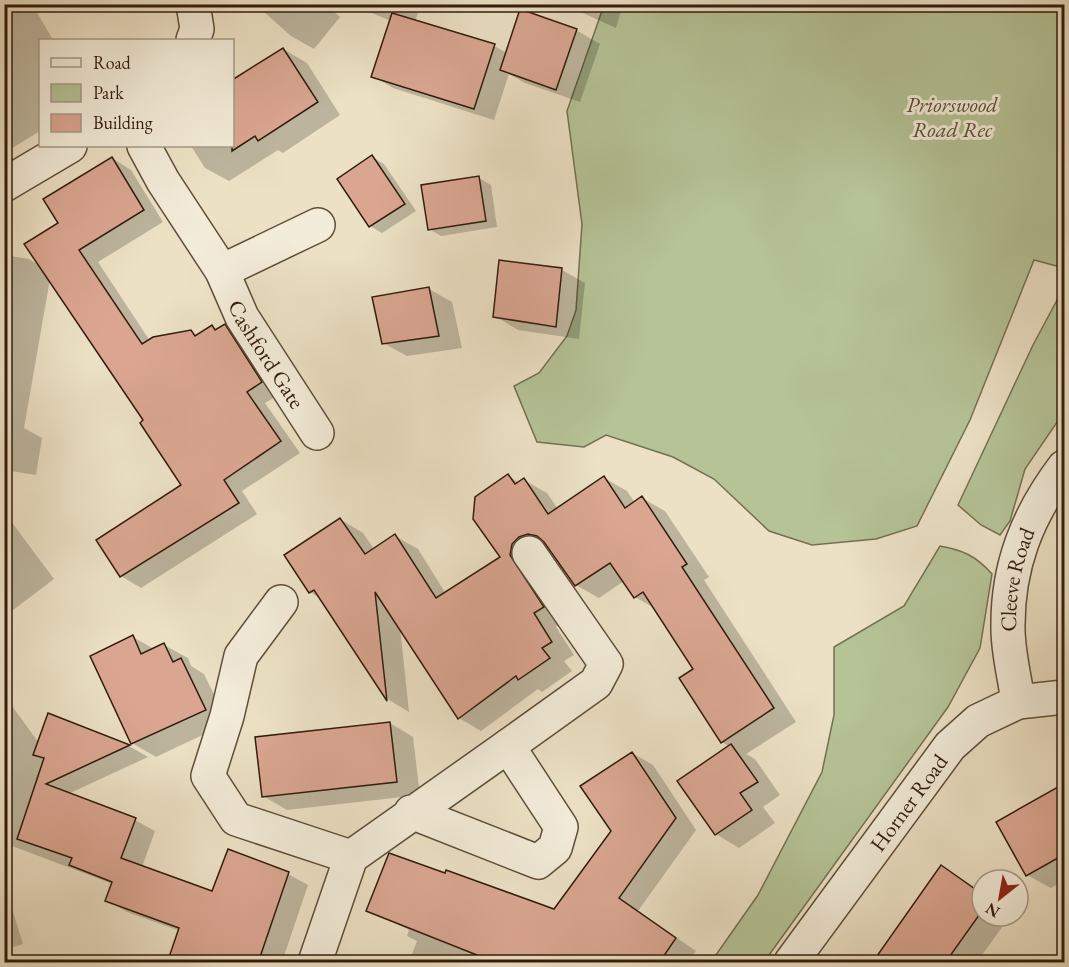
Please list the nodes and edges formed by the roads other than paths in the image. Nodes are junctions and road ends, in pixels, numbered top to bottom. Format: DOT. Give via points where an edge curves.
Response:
graph roads {
  1 [pos="193,4"];
  2 [pos="193,39"];
  3 [pos="68,147"];
  4 [pos="145,147"];
  5 [pos="4,185"];
  6 [pos="318,225"];
  7 [pos="222,271"];
  8 [pos="317,433"];
  9 [pos="1065,467"];
  10 [pos="529,554"];
  11 [pos="281,602"];
  12 [pos="1065,697"];
  13 [pos="1018,702"];
  14 [pos="508,746"];
  15 [pos="411,812"];
  16 [pos="351,857"];
  17 [pos="315,963"];
  18 [pos="791,963"];
  1 -- 2 [label="street" via="197,29"];
  3 -- 5 [label="street"];
  4 -- 7 [label="street, Cashford Gate"];
  6 -- 7 [label="street, Cashford Gate"];
  7 -- 8 [label="street, Cashford Gate" via="242,317"];
  9 -- 13 [label="street, Cleeve Road" via="1041,497 1015,560 1008,629"];
  10 -- 14 [label="street" via="606,664 596,683"];
  11 -- 16 [label="street" via="241,656 208,776 236,819"];
  12 -- 13 [label="street, Horner Road"];
  13 -- 18 [label="street, Horner Road" via="978,721 950,746"];
  14 -- 15 [label="street"];
  14 -- 15 [label="street" via="561,827 555,848 537,862"];
  15 -- 16 [label="street"];
  16 -- 17 [label="street"];
}
